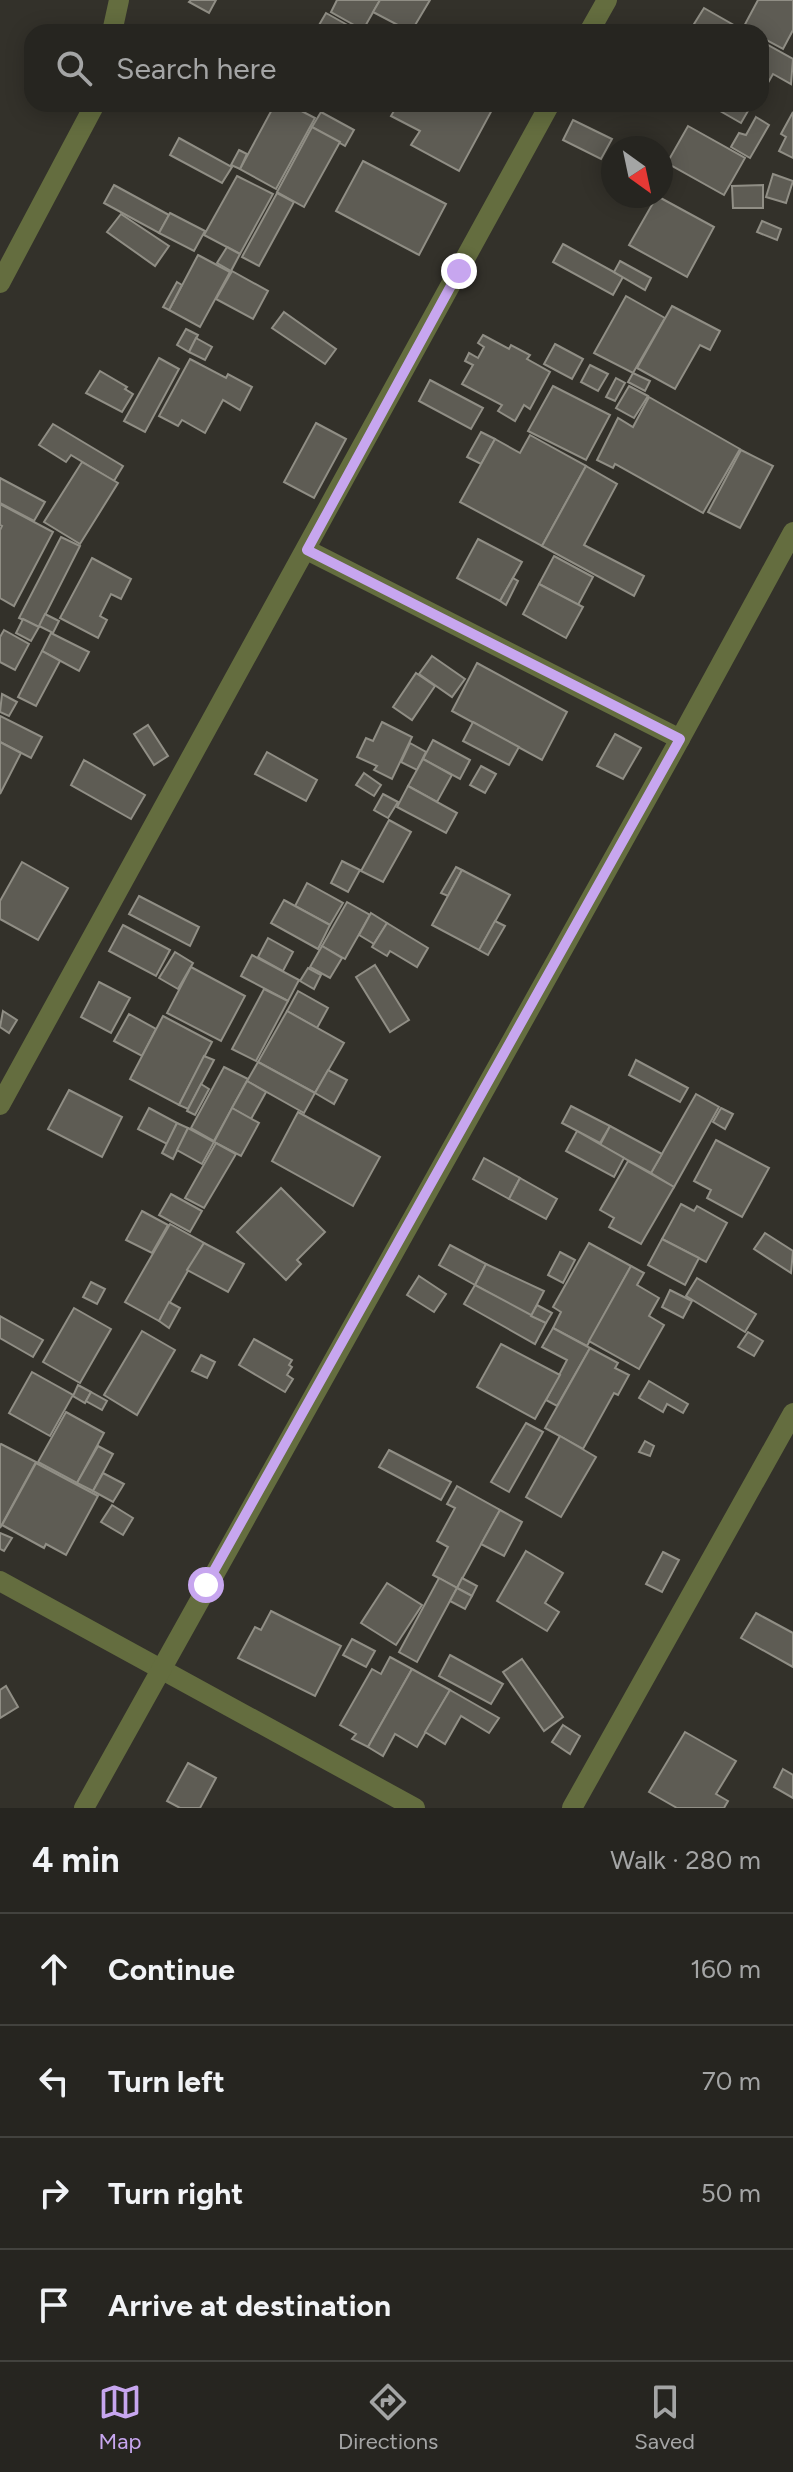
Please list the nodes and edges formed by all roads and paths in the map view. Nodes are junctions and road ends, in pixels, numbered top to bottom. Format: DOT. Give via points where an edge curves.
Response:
graph roads {
  1 [pos="119,0"];
  2 [pos="607,0"];
  3 [pos="114,24"];
  4 [pos="594,24"];
  5 [pos="91,112"];
  6 [pos="546,112"];
  7 [pos="0,283"];
  8 [pos="793,532"];
  9 [pos="307,550"];
  10 [pos="680,739"];
  11 [pos="0,1105"];
  12 [pos="793,1413"];
  13 [pos="0,1581"];
  14 [pos="161,1667"];
  15 [pos="84,1808"];
  16 [pos="415,1808"];
  17 [pos="572,1808"];
  1 -- 3 [label="street"];
  2 -- 4 [label="street"];
  5 -- 7 [label="street"];
  6 -- 9 [label="street"];
  8 -- 10 [label="street"];
  9 -- 10 [label="street"];
  9 -- 11 [label="street"];
  10 -- 14 [label="street"];
  12 -- 17 [label="street"];
  13 -- 14 [label="street"];
  14 -- 15 [label="street"];
  14 -- 16 [label="street"];
}
